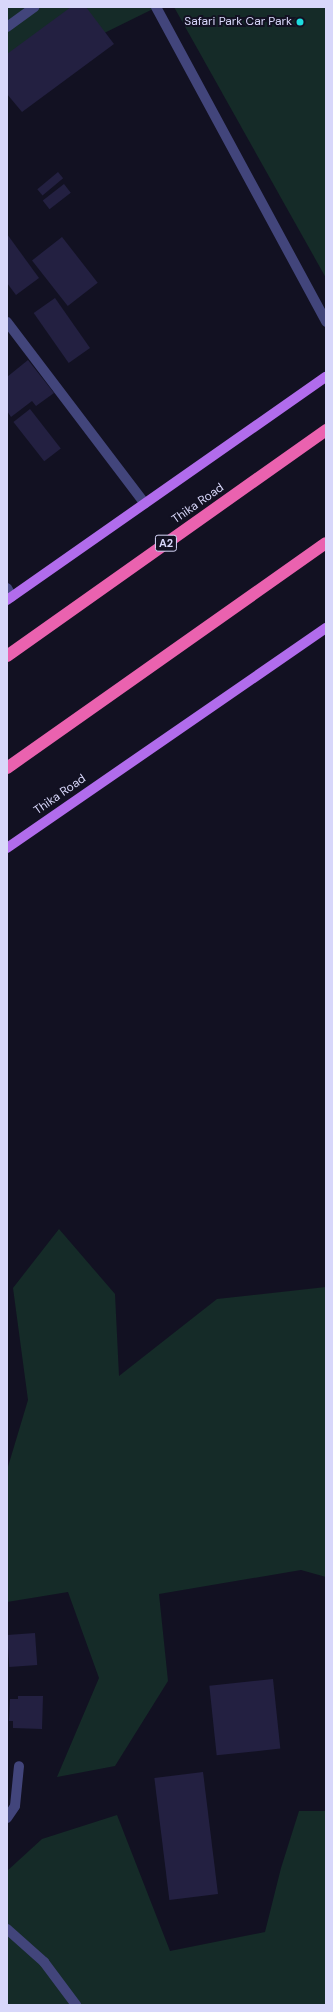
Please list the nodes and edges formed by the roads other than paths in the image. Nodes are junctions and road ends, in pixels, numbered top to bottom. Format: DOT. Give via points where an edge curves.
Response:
graph roads {
  1 [pos="35,7"];
  2 [pos="156,7"];
  3 [pos="7,27"];
  4 [pos="324,315"];
  5 [pos="7,322"];
  6 [pos="326,377"];
  7 [pos="326,430"];
  8 [pos="145,504"];
  9 [pos="326,543"];
  10 [pos="9,595"];
  11 [pos="326,628"];
  12 [pos="7,656"];
  13 [pos="7,768"];
  14 [pos="7,848"];
  15 [pos="19,1766"];
  16 [pos="7,1818"];
  17 [pos="7,1930"];
  18 [pos="76,2005"];
  1 -- 3 [label="street"];
  2 -- 4 [label="street"];
  5 -- 8 [label="street"];
  6 -- 8 [label="main road"];
  7 -- 12 [label="highway, Thika Road / A2"];
  8 -- 10 [label="main road"];
  9 -- 13 [label="highway"];
  11 -- 14 [label="main road, Thika Road"];
  15 -- 16 [label="street" via="15,1806"];
  17 -- 18 [label="street" via="44,1962"];
}
